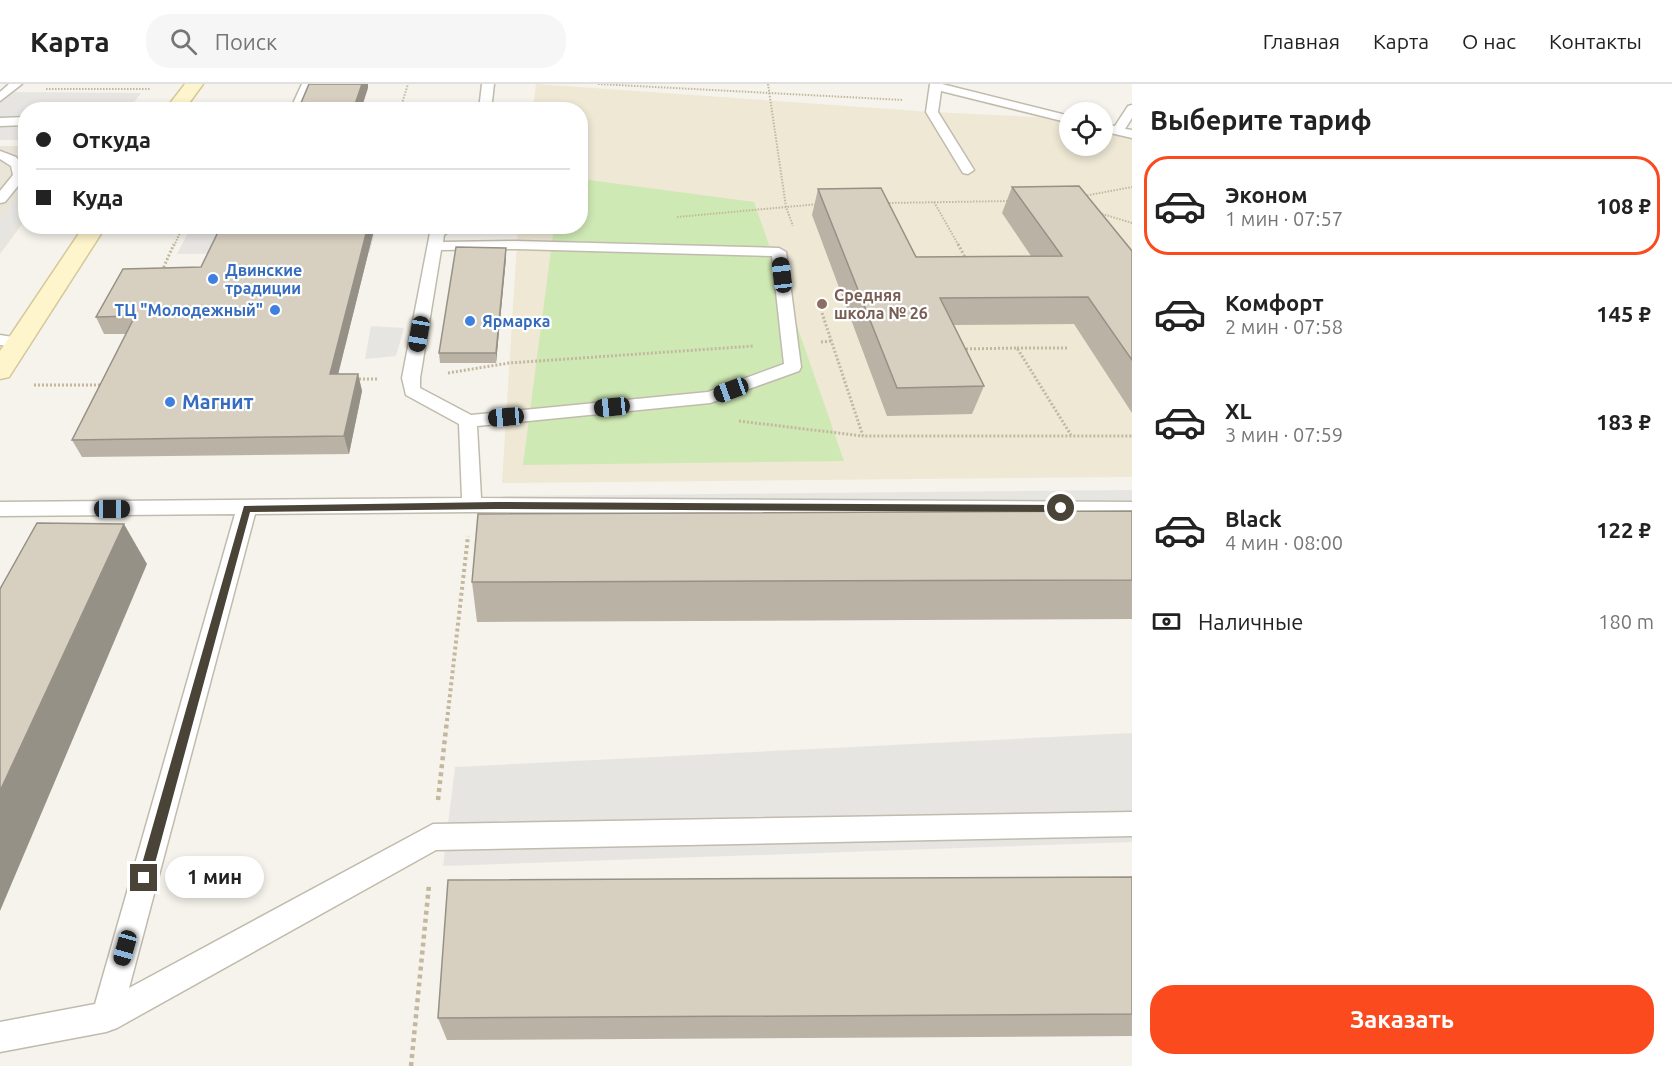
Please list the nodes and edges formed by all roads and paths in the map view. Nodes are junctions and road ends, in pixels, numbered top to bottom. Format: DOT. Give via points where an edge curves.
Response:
graph roads {
  1 [pos="194,84"];
  2 [pos="308,84"];
  3 [pos="408,84"];
  4 [pos="488,84"];
  5 [pos="598,84"];
  6 [pos="768,84"];
  7 [pos="935,85"];
  8 [pos="13,87"];
  9 [pos="153,89"];
  10 [pos="770,93"];
  11 [pos="0,98"];
  12 [pos="933,101"];
  13 [pos="180,102"];
  14 [pos="300,102"];
  15 [pos="402,102"];
  16 [pos="486,102"];
  17 [pos="1132,108"];
  18 [pos="1059,117"];
  19 [pos="0,122"];
  20 [pos="18,122"];
  21 [pos="1113,130"];
  22 [pos="1118,131"];
  23 [pos="1132,134"];
  24 [pos="0,155"];
  25 [pos="18,165"];
  26 [pos="968,170"];
  27 [pos="18,177"];
  28 [pos="1132,187"];
  29 [pos="1081,197"];
  30 [pos="0,199"];
  31 [pos="1015,201"];
  32 [pos="934,202"];
  33 [pos="880,203"];
  34 [pos="825,204"];
  35 [pos="786,207"];
  36 [pos="672,218"];
  37 [pos="1097,219"];
  38 [pos="1132,223"];
  39 [pos="794,229"];
  40 [pos="89,234"];
  41 [pos="179,234"];
  42 [pos="437,234"];
  43 [pos="435,246"];
  44 [pos="969,266"];
  45 [pos="158,279"];
  46 [pos="820,308"];
  47 [pos="10,341"];
  48 [pos="1017,348"];
  49 [pos="1068,348"];
  50 [pos="956,349"];
  51 [pos="0,371"];
  52 [pos="734,420"];
  53 [pos="468,421"];
  54 [pos="863,436"];
  55 [pos="1071,436"];
  56 [pos="1132,436"];
  57 [pos="472,505"];
  58 [pos="247,508"];
  59 [pos="0,509"];
  60 [pos="1132,509"];
  61 [pos="1132,824"];
  62 [pos="433,837"];
  63 [pos="106,1017"];
  64 [pos="0,1037"];
  65 [pos="411,1066"];
  1 -- 13 [label="street"];
  2 -- 14 [label="lane"];
  3 -- 15 [label="path"];
  4 -- 16 [label="lane"];
  5 -- 10 [label="path"];
  6 -- 10 [label="path"];
  7 -- 12 [label="lane"];
  7 -- 18 [label="lane"];
  8 -- 9 [label="path"];
  8 -- 11 [label="lane"];
  10 -- 12 [label="path"];
  10 -- 35 [label="path"];
  12 -- 26 [label="lane" via="932,112"];
  17 -- 22 [label="lane"];
  19 -- 20 [label="lane"];
  21 -- 22 [label="lane"];
  22 -- 23 [label="lane"];
  24 -- 25 [label="lane"];
  27 -- 30 [label="lane"];
  28 -- 29 [label="path"];
  31 -- 32 [label="path"];
  32 -- 33 [label="path"];
  32 -- 44 [label="path"];
  34 -- 35 [label="path"];
  35 -- 36 [label="path"];
  35 -- 39 [label="path"];
  37 -- 38 [label="path" via="1090,210"];
  40 -- 47 [label="street"];
  41 -- 45 [label="path"];
  42 -- 43 [label="lane"];
  43 -- 53 [label="lane" via="411,378 412,391"];
  43 -- 53 [label="lane" via="779,252 793,367 710,397"];
  46 -- 54 [label="path"];
  47 -- 51 [label="street"];
  48 -- 49 [label="path"];
  48 -- 50 [label="path"];
  48 -- 55 [label="path"];
  52 -- 54 [label="path"];
  53 -- 57 [label="lane"];
  54 -- 55 [label="path"];
  55 -- 56 [label="path"];
  57 -- 58 [label="lane"];
  57 -- 60 [label="lane"];
  57 -- 62 [label="path"];
  58 -- 59 [label="lane"];
  58 -- 63 [label="lane"];
  61 -- 62 [label="lane"];
  62 -- 63 [label="lane"];
  62 -- 65 [label="path"];
  63 -- 64 [label="lane"];
}
